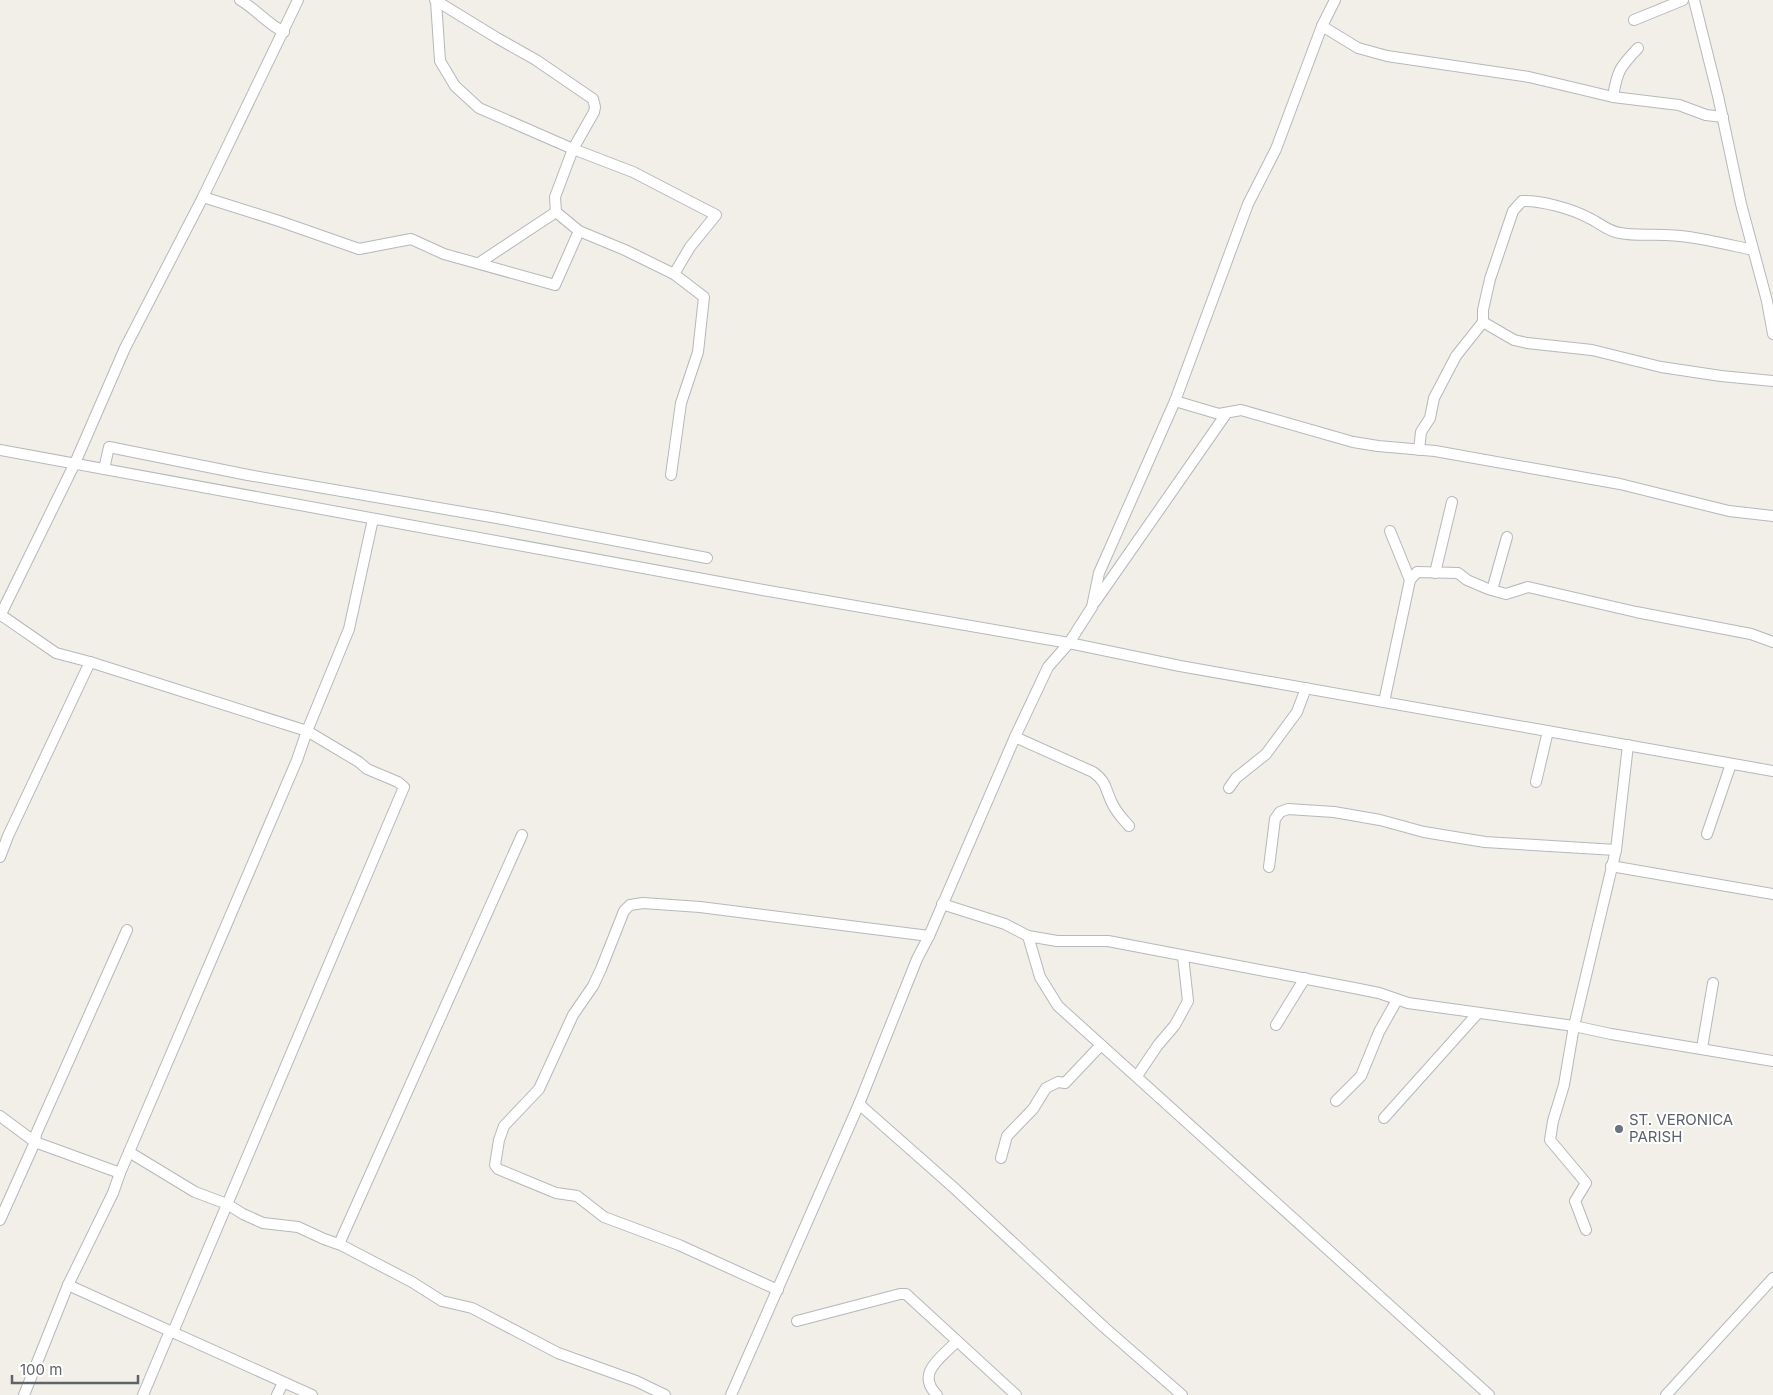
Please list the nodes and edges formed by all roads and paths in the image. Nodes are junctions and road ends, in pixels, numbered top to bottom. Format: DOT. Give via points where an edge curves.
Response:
graph roads {
  1 [pos="240,0"];
  2 [pos="298,0"];
  3 [pos="435,0"];
  4 [pos="1335,0"];
  5 [pos="1683,0"];
  6 [pos="1694,0"];
  7 [pos="1634,20"];
  8 [pos="1322,26"];
  9 [pos="284,32"];
  10 [pos="1638,48"];
  11 [pos="1613,96"];
  12 [pos="1723,117"];
  13 [pos="573,149"];
  14 [pos="203,197"];
  15 [pos="556,212"];
  16 [pos="579,232"];
  17 [pos="1753,250"];
  18 [pos="479,263"];
  19 [pos="674,274"];
  20 [pos="1483,322"];
  21 [pos="1773,334"];
  22 [pos="1773,382"];
  23 [pos="1175,401"];
  24 [pos="1226,414"];
  25 [pos="0,450"];
  26 [pos="1418,450"];
  27 [pos="75,463"];
  28 [pos="104,469"];
  29 [pos="671,475"];
  30 [pos="1452,502"];
  31 [pos="1773,516"];
  32 [pos="373,519"];
  33 [pos="1390,531"];
  34 [pos="1507,537"];
  35 [pos="707,558"];
  36 [pos="1435,573"];
  37 [pos="1410,580"];
  38 [pos="1492,590"];
  39 [pos="1092,607"];
  40 [pos="0,616"];
  41 [pos="1069,642"];
  42 [pos="1773,642"];
  43 [pos="90,662"];
  44 [pos="1306,688"];
  45 [pos="1384,702"];
  46 [pos="307,731"];
  47 [pos="1548,731"];
  48 [pos="1015,737"];
  49 [pos="1628,745"];
  50 [pos="1731,764"];
  51 [pos="1773,771"];
  52 [pos="1536,782"];
  53 [pos="1229,788"];
  54 [pos="1129,826"];
  55 [pos="1707,834"];
  56 [pos="522,835"];
  57 [pos="1616,850"];
  58 [pos="0,858"];
  59 [pos="1611,866"];
  60 [pos="1269,867"];
  61 [pos="1773,894"];
  62 [pos="942,904"];
  63 [pos="127,930"];
  64 [pos="929,936"];
  65 [pos="1028,936"];
  66 [pos="1183,956"];
  67 [pos="1305,978"];
  68 [pos="1713,983"];
  69 [pos="1398,1000"];
  70 [pos="1478,1013"];
  71 [pos="1276,1025"];
  72 [pos="1574,1026"];
  73 [pos="1101,1045"];
  74 [pos="1702,1048"];
  75 [pos="1773,1061"];
  76 [pos="1137,1076"];
  77 [pos="1336,1101"];
  78 [pos="859,1104"];
  79 [pos="0,1116"];
  80 [pos="1384,1118"];
  81 [pos="35,1142"];
  82 [pos="129,1152"];
  83 [pos="1001,1158"];
  84 [pos="120,1173"];
  85 [pos="228,1204"];
  86 [pos="0,1220"];
  87 [pos="1586,1230"];
  88 [pos="339,1244"];
  89 [pos="1773,1278"];
  90 [pos="68,1285"];
  91 [pos="778,1290"];
  92 [pos="797,1321"];
  93 [pos="171,1331"];
  94 [pos="956,1340"];
  95 [pos="283,1383"];
  96 [pos="1176,1393"];
  97 [pos="24,1395"];
  98 [pos="143,1395"];
  99 [pos="277,1395"];
  100 [pos="312,1395"];
  101 [pos="665,1395"];
  102 [pos="731,1395"];
  103 [pos="937,1395"];
  104 [pos="1016,1395"];
  105 [pos="1489,1395"];
  106 [pos="1666,1395"];
  1 -- 9 [label="street"];
  2 -- 9 [label="street"];
  3 -- 13 [label="street" via="440,61 455,86 480,108"];
  3 -- 13 [label="street" via="590,96 595,108"];
  4 -- 8 [label="street"];
  5 -- 7 [label="street"];
  6 -- 12 [label="street"];
  8 -- 11 [label="street" via="1358,48 1387,56 1529,77"];
  8 -- 23 [label="street" via="1276,149 1248,204"];
  9 -- 14 [label="street"];
  10 -- 11 [label="street" via="1616,76"];
  11 -- 12 [label="street" via="1680,105 1706,115"];
  12 -- 17 [label="street"];
  13 -- 15 [label="street" via="555,197"];
  13 -- 19 [label="street" via="633,172 716,215 690,246"];
  14 -- 18 [label="street" via="360,249 411,239 444,254"];
  14 -- 27 [label="street" via="125,348"];
  15 -- 16 [label="street"];
  15 -- 18 [label="street"];
  16 -- 18 [label="street" via="555,284"];
  16 -- 19 [label="street"];
  17 -- 20 [label="street" via="1682,236 1618,233 1567,210 1522,201 1514,209 1490,279"];
  17 -- 21 [label="street"];
  19 -- 29 [label="street" via="704,297 698,352 681,403"];
  20 -- 22 [label="street" via="1514,340 1527,343 1592,350 1661,367"];
  20 -- 26 [label="street" via="1456,356 1434,398"];
  23 -- 24 [label="street"];
  23 -- 39 [label="street" via="1100,573"];
  24 -- 26 [label="street" via="1241,410 1353,442"];
  24 -- 39 [label="street"];
  25 -- 27 [label="street"];
  26 -- 31 [label="street" via="1620,484 1730,511"];
  27 -- 28 [label="street"];
  27 -- 40 [label="street"];
  28 -- 32 [label="street"];
  28 -- 35 [label="street" via="109,447"];
  30 -- 36 [label="street"];
  32 -- 41 [label="street"];
  32 -- 46 [label="street" via="349,629"];
  33 -- 37 [label="street"];
  34 -- 38 [label="street"];
  36 -- 37 [label="street" via="1417,572"];
  36 -- 38 [label="street" via="1458,573"];
  37 -- 45 [label="street"];
  38 -- 42 [label="street" via="1506,594 1528,587 1751,634"];
  39 -- 41 [label="street"];
  40 -- 43 [label="street" via="56,653"];
  41 -- 44 [label="street"];
  41 -- 48 [label="street" via="1048,667"];
  43 -- 46 [label="street"];
  43 -- 58 [label="street"];
  44 -- 45 [label="street"];
  44 -- 53 [label="street" via="1296,712 1266,754 1236,778"];
  45 -- 47 [label="street"];
  46 -- 82 [label="street"];
  46 -- 85 [label="street" via="404,788"];
  47 -- 49 [label="street"];
  47 -- 52 [label="street"];
  48 -- 54 [label="street" via="1100,777 1113,804"];
  48 -- 62 [label="street"];
  49 -- 50 [label="street"];
  49 -- 57 [label="street"];
  50 -- 51 [label="street"];
  50 -- 55 [label="street"];
  56 -- 88 [label="street"];
  57 -- 59 [label="street"];
  57 -- 60 [label="street" via="1485,842 1334,812 1288,809 1280,812 1275,820"];
  59 -- 61 [label="street"];
  59 -- 72 [label="street"];
  62 -- 64 [label="street"];
  62 -- 65 [label="street" via="1005,924"];
  63 -- 81 [label="street"];
  64 -- 78 [label="street"];
  64 -- 91 [label="street" via="700,907 630,905 624,911 593,986 573,1015 539,1089 504,1126 495,1165 498,1169 556,1193 577,1196 604,1217 679,1245"];
  65 -- 66 [label="street" via="1057,941 1108,941"];
  65 -- 73 [label="street" via="1040,977 1058,1006"];
  66 -- 67 [label="street"];
  66 -- 76 [label="street" via="1188,1001 1175,1025"];
  67 -- 69 [label="street"];
  67 -- 71 [label="street"];
  68 -- 74 [label="street"];
  69 -- 70 [label="street"];
  69 -- 77 [label="street" via="1379,1032 1360,1076"];
  70 -- 72 [label="street"];
  70 -- 80 [label="street"];
  72 -- 74 [label="street"];
  72 -- 87 [label="street" via="1550,1140 1586,1183 1575,1201"];
  73 -- 76 [label="street"];
  73 -- 83 [label="street" via="1064,1083 1058,1082 1046,1088 1033,1109 1008,1136"];
  74 -- 75 [label="street"];
  76 -- 105 [label="street"];
  78 -- 91 [label="street"];
  78 -- 96 [label="street"];
  79 -- 81 [label="street"];
  81 -- 84 [label="street"];
  81 -- 86 [label="street"];
  82 -- 84 [label="street"];
  82 -- 85 [label="street" via="195,1192"];
  84 -- 90 [label="street"];
  85 -- 88 [label="street" via="263,1223 298,1227"];
  85 -- 93 [label="street"];
  88 -- 101 [label="street" via="442,1301 472,1308 558,1353"];
  89 -- 106 [label="street"];
  90 -- 93 [label="street"];
  90 -- 97 [label="street"];
  91 -- 102 [label="street"];
  92 -- 94 [label="street" via="906,1294"];
  93 -- 95 [label="street"];
  93 -- 98 [label="street"];
  94 -- 103 [label="street" via="927,1375 928,1384"];
  94 -- 104 [label="street"];
  95 -- 99 [label="street"];
  95 -- 100 [label="street"];
}
